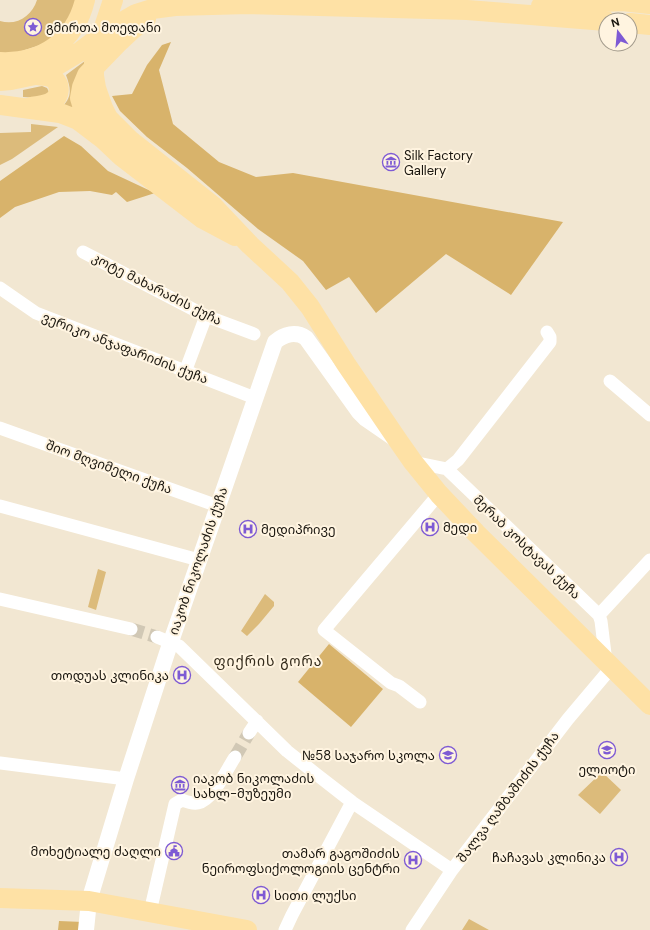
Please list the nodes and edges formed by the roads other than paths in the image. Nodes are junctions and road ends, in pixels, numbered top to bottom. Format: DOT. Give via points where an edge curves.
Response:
graph roads {
  1 [pos="85,0"];
  2 [pos="102,0"];
  3 [pos="113,0"];
  4 [pos="125,0"];
  5 [pos="508,0"];
  6 [pos="617,0"];
  7 [pos="148,4"];
  8 [pos="650,4"];
  9 [pos="175,6"];
  10 [pos="536,6"];
  11 [pos="467,10"];
  12 [pos="598,20"];
  13 [pos="598,21"];
  14 [pos="638,24"];
  15 [pos="650,25"];
  16 [pos="110,30"];
  17 [pos="0,62"];
  18 [pos="65,62"];
  19 [pos="35,76"];
  20 [pos="0,81"];
  21 [pos="0,105"];
  22 [pos="27,108"];
  23 [pos="103,139"];
  24 [pos="250,245"];
  25 [pos="83,252"];
  26 [pos="0,288"];
  27 [pos="206,316"];
  28 [pos="547,332"];
  29 [pos="254,334"];
  30 [pos="185,372"];
  31 [pos="610,381"];
  32 [pos="255,398"];
  33 [pos="644,403"];
  34 [pos="367,409"];
  35 [pos="650,415"];
  36 [pos="0,428"];
  37 [pos="413,462"];
  38 [pos="447,469"];
  39 [pos="439,494"];
  40 [pos="0,506"];
  41 [pos="218,506"];
  42 [pos="199,560"];
  43 [pos="650,560"];
  44 [pos="0,599"];
  45 [pos="599,615"];
  46 [pos="131,630"];
  47 [pos="163,640"];
  48 [pos="608,665"];
  49 [pos="420,702"];
  50 [pos="650,705"];
  51 [pos="257,721"];
  52 [pos="249,733"];
  53 [pos="235,757"];
  54 [pos="0,763"];
  55 [pos="126,779"];
  56 [pos="352,802"];
  57 [pos="452,870"];
  58 [pos="0,898"];
  59 [pos="89,901"];
  60 [pos="150,912"];
  61 [pos="185,924"];
  62 [pos="86,930"];
  63 [pos="247,930"];
  64 [pos="285,930"];
  65 [pos="412,930"];
  1 -- 17 [label="main road" via="77,21 60,43 27,60"];
  2 -- 18 [label="main road" via="92,26"];
  3 -- 24 [label="main road, მერაბ კოსტავას ქუჩა" via="94,64 96,88 108,118 130,140 212,204"];
  4 -- 16 [label="main road"];
  5 -- 10 [label="main road"];
  6 -- 8 [label="main road"];
  6 -- 10 [label="main road"];
  7 -- 9 [label="main road"];
  7 -- 16 [label="main road"];
  9 -- 11 [label="main road" via="256,4"];
  9 -- 23 [label="main road" via="148,18 133,29 87,75 80,98 84,111"];
  10 -- 11 [label="main road"];
  10 -- 12 [label="main road"];
  11 -- 13 [label="main road"];
  14 -- 15 [label="main road"];
  16 -- 18 [label="main road"];
  18 -- 19 [label="main road"];
  19 -- 20 [label="main road"];
  19 -- 22 [label="main road" via="48,76 54,79 59,93 52,102"];
  21 -- 22 [label="main road"];
  22 -- 23 [label="main road" via="60,113 78,120"];
  23 -- 24 [label="main road, მერაბ კოსტავას ქუჩა" via="121,156 203,219"];
  24 -- 34 [label="main road, მერაბ კოსტავას ქუჩა" via="303,297 346,364"];
  25 -- 27 [label="street, კოტე მახარაძის ქუჩა"];
  26 -- 30 [label="street, ვერიკო ანჯაფარიძის ქუჩა" via="36,313"];
  27 -- 29 [label="street, კოტე მახარაძის ქუჩა"];
  27 -- 30 [label="street"];
  28 -- 38 [label="street" via="550,342 458,460"];
  30 -- 32 [label="street, ვერიკო ანჯაფარიძის ქუჩა"];
  31 -- 33 [label="street"];
  32 -- 34 [label="street, იაკობ ნიკოლაძის ქუჩა" via="275,342 284,336 296,334 304,337"];
  32 -- 41 [label="street, იაკობ ნიკოლაძის ქუჩა"];
  33 -- 35 [label="street"];
  34 -- 37 [label="main road, მერაბ კოსტავას ქუჩა" via="399,442"];
  36 -- 41 [label="street, შიო მღვიმელი ქუჩა"];
  37 -- 38 [label="street"];
  37 -- 39 [label="main road, მერაბ კოსტავას ქუჩა"];
  38 -- 45 [label="street, მერაბ კოსტავას ქუჩა"];
  39 -- 48 [label="main road, მერაბ კოსტავას ქუჩა"];
  39 -- 49 [label="street" via="324,630 391,683 400,686"];
  40 -- 42 [label="street"];
  41 -- 42 [label="street, იაკობ ნიკოლაძის ქუჩა"];
  42 -- 47 [label="street, იაკობ ნიკოლაძის ქუჩა"];
  43 -- 45 [label="street"];
  44 -- 46 [label="street"];
  45 -- 48 [label="street"];
  47 -- 51 [label="street" via="179,646"];
  47 -- 55 [label="street, იაკობ ნიკოლაძის ქუჩა"];
  48 -- 50 [label="main road, მერაბ კოსტავას ქუჩა"];
  48 -- 57 [label="street, შალვა ღამბაშიძის ქუჩა"];
  51 -- 52 [label="street"];
  51 -- 56 [label="street" via="287,750"];
  53 -- 60 [label="street" via="205,801 196,804 182,800 176,804"];
  54 -- 55 [label="street"];
  55 -- 59 [label="street, იაკობ ნიკოლაძის ქუჩა"];
  56 -- 57 [label="street"];
  56 -- 64 [label="street"];
  57 -- 65 [label="street, შალვა ღამბაშიძის ქუჩა"];
  58 -- 59 [label="main road"];
  59 -- 60 [label="main road"];
  59 -- 62 [label="street, იაკობ ნიკოლაძის ქუჩა"];
  60 -- 61 [label="main road"];
  61 -- 63 [label="main road"];
}
